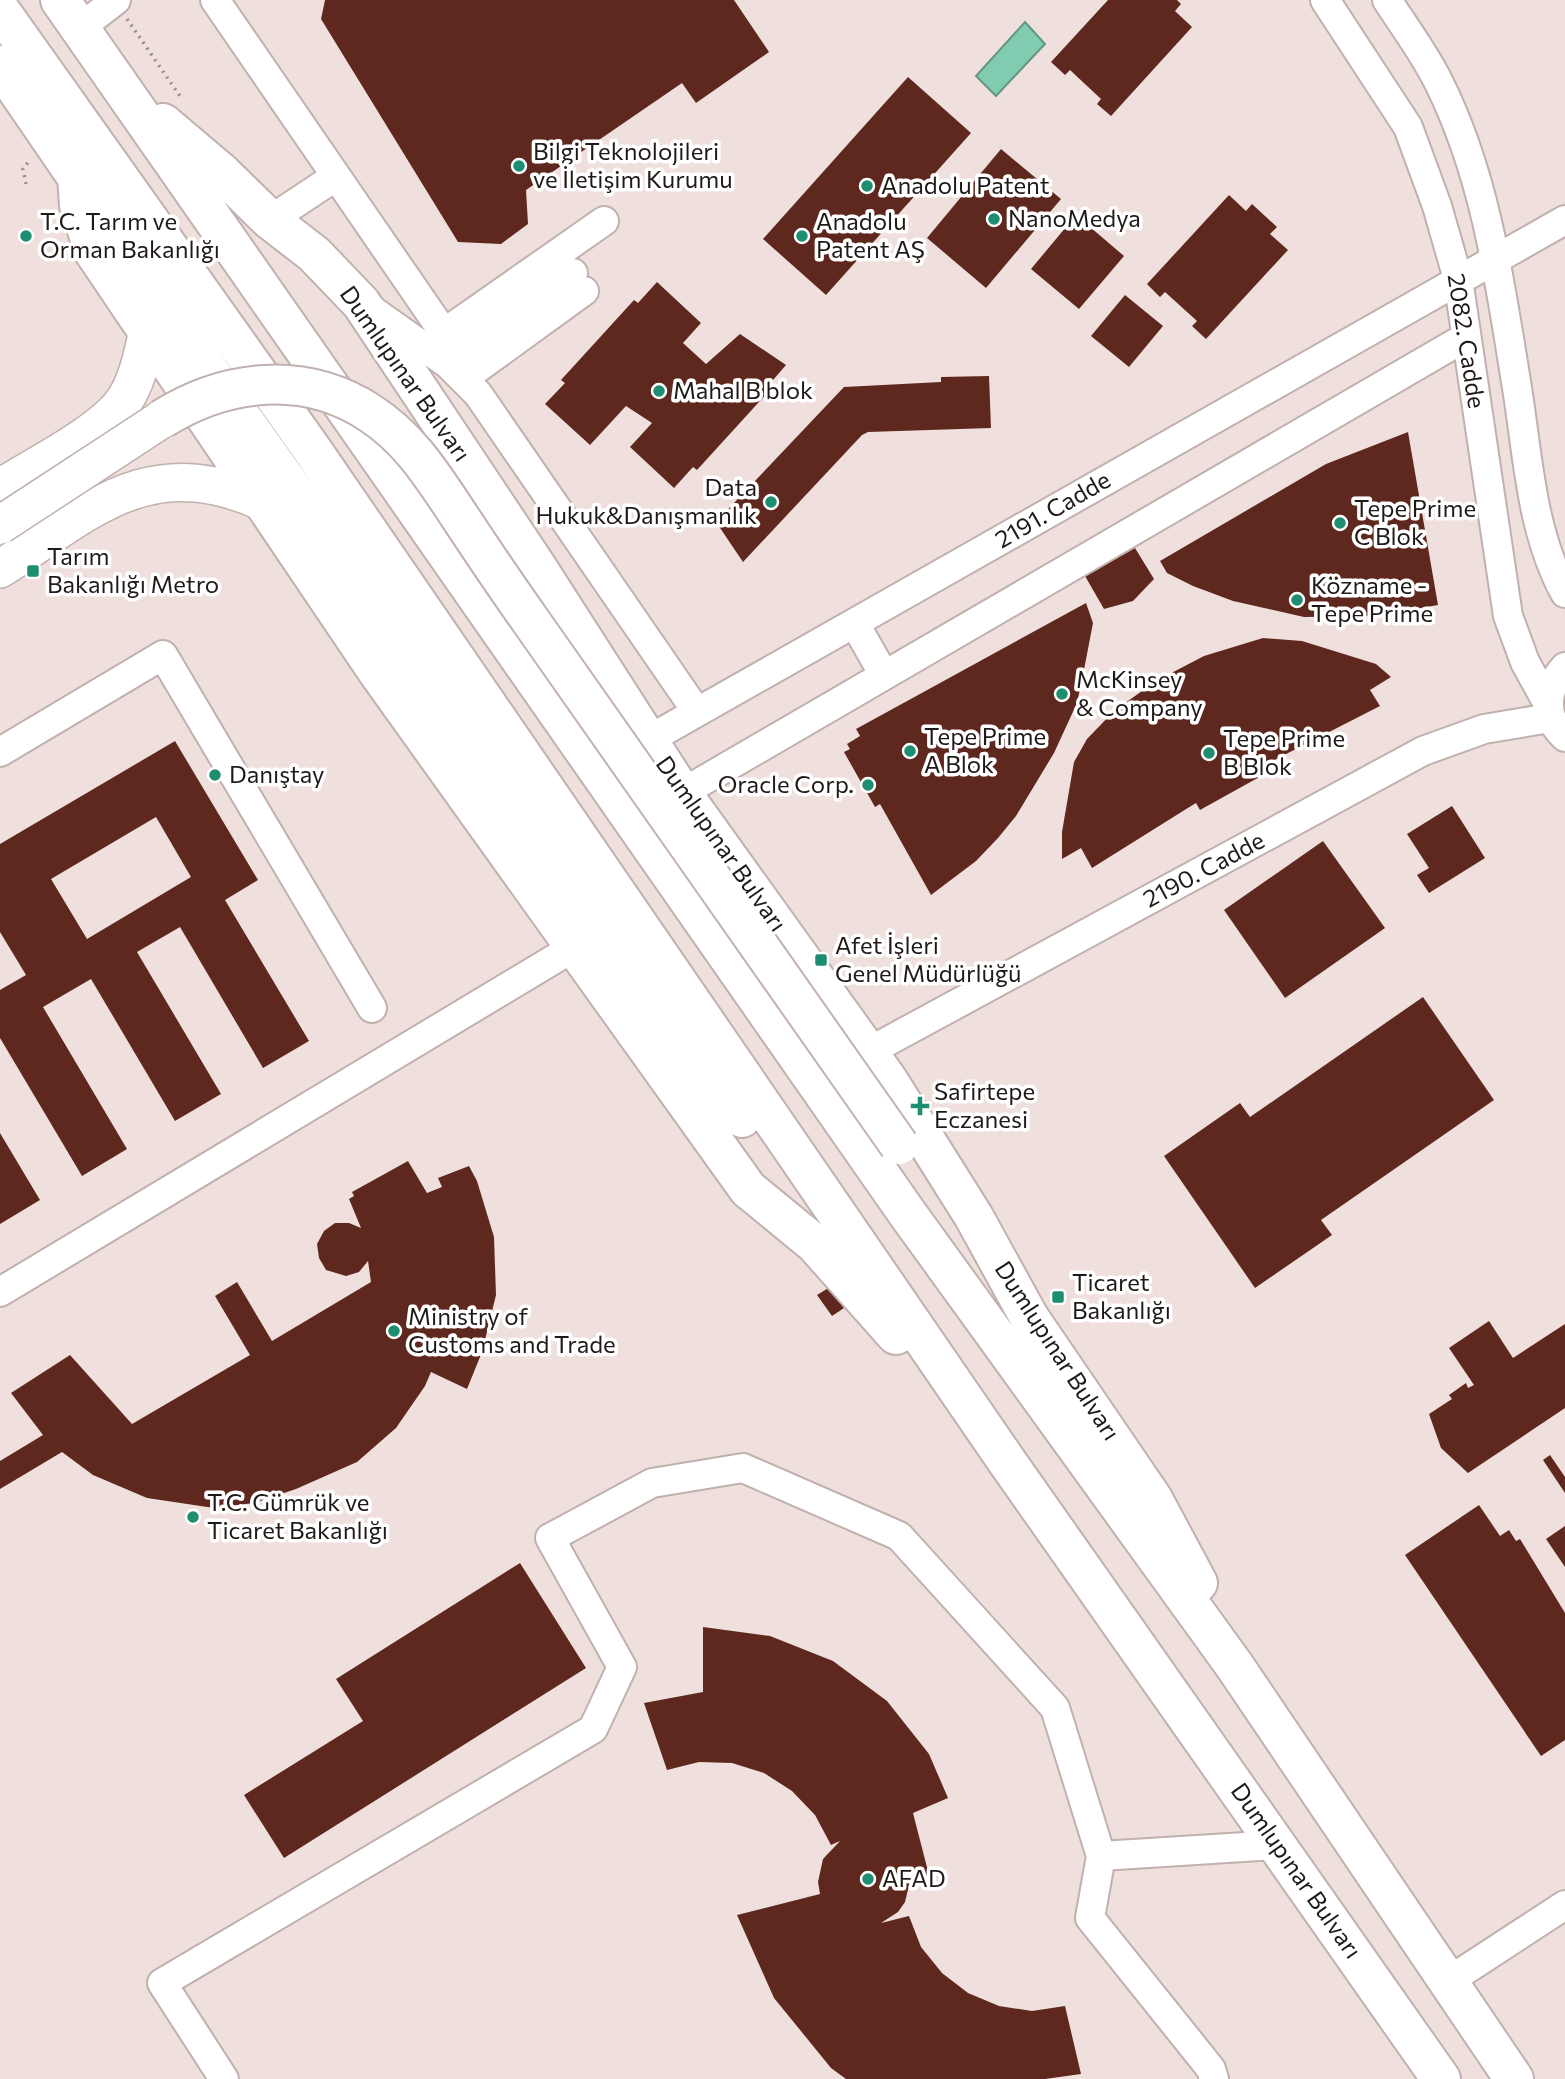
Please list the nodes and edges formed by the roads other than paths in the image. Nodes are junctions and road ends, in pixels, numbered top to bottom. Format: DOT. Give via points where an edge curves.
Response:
graph roads {
  1 [pos="115,0"];
  2 [pos="215,0"];
  3 [pos="1325,0"];
  4 [pos="1387,0"];
  5 [pos="0,10"];
  6 [pos="70,14"];
  7 [pos="0,65"];
  8 [pos="123,90"];
  9 [pos="77,177"];
  10 [pos="335,177"];
  11 [pos="270,220"];
  12 [pos="1565,220"];
  13 [pos="604,221"];
  14 [pos="1496,259"];
  15 [pos="1458,279"];
  16 [pos="578,282"];
  17 [pos="361,303"];
  18 [pos="147,335"];
  19 [pos="1466,337"];
  20 [pos="456,371"];
  21 [pos="111,417"];
  22 [pos="162,419"];
  23 [pos="0,488"];
  24 [pos="131,489"];
  25 [pos="264,502"];
  26 [pos="0,525"];
  27 [pos="0,569"];
  28 [pos="1565,593"];
  29 [pos="855,624"];
  30 [pos="1565,667"];
  31 [pos="884,675"];
  32 [pos="697,712"];
  33 [pos="1554,719"];
  34 [pos="648,740"];
  35 [pos="0,752"];
  36 [pos="682,793"];
  37 [pos="576,946"];
  38 [pos="372,1008"];
  39 [pos="868,1052"];
  40 [pos="816,1180"];
  41 [pos="0,1292"];
  42 [pos="1029,1317"];
  43 [pos="1008,1463"];
  44 [pos="1234,1665"];
  45 [pos="1277,1845"];
  46 [pos="1101,1856"];
  47 [pos="1565,1905"];
  48 [pos="1447,1982"];
  49 [pos="224,2079"];
  50 [pos="1214,2079"];
  51 [pos="1441,2079"];
  52 [pos="1514,2079"];
  1 -- 6 [label="street"];
  2 -- 10 [label="street"];
  3 -- 15 [label="street, 2082. Cadde" via="1408,127 1430,182"];
  4 -- 14 [label="street, 2082. Cadde" via="1453,113 1480,192"];
  5 -- 40 [label="highway, Dumlupınar Bulvarı" via="311,448"];
  6 -- 8 [label="highway, Dumlupınar Bulvarı"];
  7 -- 9 [label="highway, Dumlupınar Bulvarı"];
  8 -- 11 [label="highway, Dumlupınar Bulvarı"];
  8 -- 44 [label="highway, Dumlupınar Bulvarı" via="907,1213"];
  9 -- 18 [label="highway" via="79,205 94,252"];
  9 -- 40 [label="highway, Dumlupınar Bulvarı" via="228,398 753,1133"];
  10 -- 11 [label="street"];
  10 -- 13 [label="street" via="443,333"];
  11 -- 17 [label="highway, Dumlupınar Bulvarı" via="314,254"];
  12 -- 14 [label="street, 2191. Cadde"];
  14 -- 15 [label="street, 2191. Cadde"];
  14 -- 28 [label="street, 2082. Cadde" via="1542,542"];
  15 -- 19 [label="street, 2082. Cadde"];
  15 -- 29 [label="street, 2191. Cadde"];
  16 -- 20 [label="street"];
  17 -- 20 [label="street"];
  17 -- 34 [label="highway, Dumlupınar Bulvarı"];
  18 -- 21 [label="main road" via="135,378"];
  18 -- 25 [label="highway"];
  19 -- 31 [label="street"];
  19 -- 33 [label="street, 2082. Cadde" via="1508,616"];
  20 -- 32 [label="street" via="492,413"];
  21 -- 23 [label="main road"];
  21 -- 24 [label="main road" via="123,422 137,442 139,471"];
  22 -- 26 [label="main road, bridge"];
  22 -- 42 [label="highway, bridge" via="187,403 239,386 291,385 351,403 402,438 427,466 513,596 899,1145"];
  24 -- 25 [label="main road" via="201,481"];
  24 -- 27 [label="main road"];
  25 -- 37 [label="highway" via="379,674"];
  29 -- 31 [label="street"];
  29 -- 32 [label="street, 2191. Cadde"];
  30 -- 33 [label="street" via="1549,690"];
  31 -- 36 [label="street"];
  32 -- 34 [label="street, 2191. Cadde"];
  33 -- 39 [label="street, 2190. Cadde" via="1484,729 1423,751"];
  34 -- 36 [label="highway, Dumlupınar Bulvarı"];
  35 -- 38 [label="street" via="163,655"];
  36 -- 39 [label="highway, Dumlupınar Bulvarı"];
  37 -- 41 [label="street"];
  37 -- 43 [label="highway" via="748,1189 836,1266"];
  39 -- 42 [label="highway, Dumlupınar Bulvarı" via="952,1181"];
  40 -- 43 [label="highway, Dumlupınar Bulvarı"];
  42 -- 44 [label="highway, Dumlupınar Bulvarı" via="1153,1499 1213,1613"];
  43 -- 45 [label="highway, Dumlupınar Bulvarı"];
  44 -- 48 [label="highway, Dumlupınar Bulvarı"];
  45 -- 46 [label="street"];
  45 -- 51 [label="highway, Dumlupınar Bulvarı"];
  46 -- 49 [label="street" via="1055,1708 899,1536 743,1468 652,1483 550,1538 622,1667 593,1729 162,1983"];
  46 -- 50 [label="street" via="1090,1918 1211,2069"];
  47 -- 48 [label="street"];
  48 -- 52 [label="highway, Dumlupınar Bulvarı"];
}
